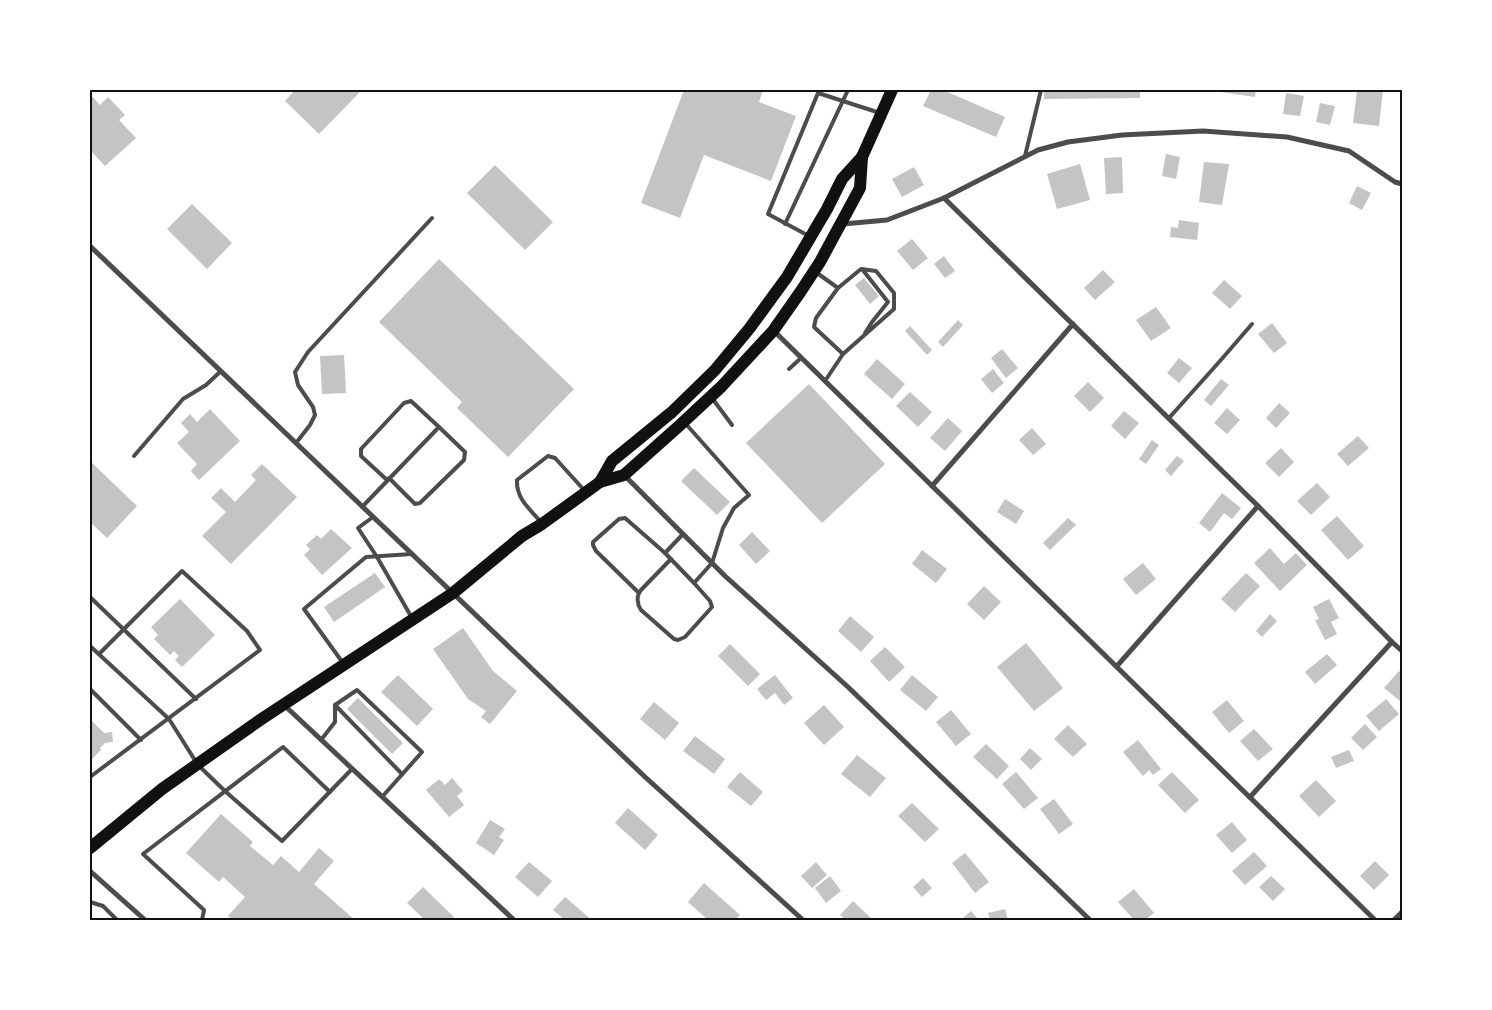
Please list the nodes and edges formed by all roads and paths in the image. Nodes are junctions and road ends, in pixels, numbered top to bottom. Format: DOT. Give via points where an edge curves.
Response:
graph roads {
  1 [pos="848,90"];
  2 [pos="892,90"];
  3 [pos="1041,90"];
  4 [pos="818,91"];
  5 [pos="843,101"];
  6 [pos="882,114"];
  7 [pos="1024,156"];
  8 [pos="862,157"];
  9 [pos="1402,184"];
  10 [pos="944,198"];
  11 [pos="432,218"];
  12 [pos="785,224"];
  13 [pos="840,224"];
  14 [pos="811,237"];
  15 [pos="90,247"];
  16 [pos="861,269"];
  17 [pos="814,270"];
  18 [pos="838,288"];
  19 [pos="1073,324"];
  20 [pos="1252,324"];
  21 [pos="773,331"];
  22 [pos="863,337"];
  23 [pos="843,354"];
  24 [pos="801,358"];
  25 [pos="789,370"];
  26 [pos="221,371"];
  27 [pos="825,381"];
  28 [pos="711,396"];
  29 [pos="1169,418"];
  30 [pos="684,422"];
  31 [pos="732,425"];
  32 [pos="439,427"];
  33 [pos="296,443"];
  34 [pos="134,456"];
  35 [pos="624,475"];
  36 [pos="388,479"];
  37 [pos="600,482"];
  38 [pos="932,486"];
  39 [pos="586,492"];
  40 [pos="1258,506"];
  41 [pos="362,507"];
  42 [pos="373,517"];
  43 [pos="542,524"];
  44 [pos="683,534"];
  45 [pos="665,553"];
  46 [pos="412,554"];
  47 [pos="377,557"];
  48 [pos="671,559"];
  49 [pos="712,563"];
  50 [pos="694,583"];
  51 [pos="453,593"];
  52 [pos="638,593"];
  53 [pos="90,597"];
  54 [pos="413,620"];
  55 [pos="124,629"];
  56 [pos="1392,642"];
  57 [pos="90,646"];
  58 [pos="1402,650"];
  59 [pos="99,654"];
  60 [pos="344,666"];
  61 [pos="1117,666"];
  62 [pos="90,689"];
  63 [pos="196,699"];
  64 [pos="284,705"];
  65 [pos="334,705"];
  66 [pos="169,719"];
  67 [pos="141,740"];
  68 [pos="321,740"];
  69 [pos="198,765"];
  70 [pos="352,769"];
  71 [pos="402,774"];
  72 [pos="90,777"];
  73 [pos="226,792"];
  74 [pos="330,792"];
  75 [pos="382,797"];
  76 [pos="1250,797"];
  77 [pos="90,848"];
  78 [pos="90,871"];
  79 [pos="90,902"];
  80 [pos="1402,912"];
  81 [pos="141,919"];
  82 [pos="117,920"];
  83 [pos="202,920"];
  84 [pos="514,920"];
  85 [pos="803,920"];
  86 [pos="1090,920"];
  87 [pos="1375,920"];
  88 [pos="1394,920"];
  1 -- 5 [label="lane"];
  2 -- 6 [label="main road"];
  3 -- 7 [label="lane"];
  4 -- 5 [label="lane"];
  4 -- 12 [label="lane" via="768,214"];
  5 -- 6 [label="lane"];
  5 -- 12 [label="lane"];
  6 -- 8 [label="main road"];
  7 -- 9 [label="street" via="1068,142 1122,135 1202,131 1287,137 1349,151"];
  7 -- 10 [label="street"];
  8 -- 13 [label="main road" via="860,188"];
  8 -- 14 [label="main road" via="842,178"];
  10 -- 13 [label="street" via="887,220"];
  10 -- 19 [label="street"];
  11 -- 33 [label="lane" via="308,352 295,372 298,385 315,415"];
  12 -- 14 [label="lane"];
  13 -- 17 [label="main road"];
  14 -- 37 [label="main road" via="781,285 715,370 672,412 612,461"];
  15 -- 26 [label="street"];
  16 -- 18 [label="lane"];
  16 -- 22 [label="lane" via="888,302"];
  16 -- 22 [label="lane" via="876,271 894,293 894,309"];
  17 -- 18 [label="lane"];
  17 -- 21 [label="main road"];
  18 -- 23 [label="lane" via="816,318 814,327"];
  19 -- 29 [label="street"];
  19 -- 38 [label="street"];
  20 -- 29 [label="lane"];
  21 -- 24 [label="street"];
  21 -- 28 [label="main road"];
  22 -- 23 [label="lane"];
  23 -- 27 [label="lane"];
  24 -- 25 [label="lane"];
  24 -- 27 [label="street"];
  26 -- 33 [label="street"];
  26 -- 34 [label="lane" via="183,399"];
  27 -- 38 [label="street"];
  28 -- 30 [label="main road"];
  28 -- 31 [label="lane"];
  29 -- 40 [label="street"];
  30 -- 35 [label="main road"];
  30 -- 49 [label="lane" via="749,495 734,508 723,528"];
  32 -- 36 [label="lane"];
  32 -- 36 [label="lane" via="465,452 464,460 420,503 414,504"];
  32 -- 36 [label="lane" via="411,401 404,404 361,449 361,456"];
  33 -- 41 [label="street"];
  35 -- 37 [label="main road"];
  35 -- 44 [label="street"];
  36 -- 41 [label="lane"];
  37 -- 39 [label="main road"];
  38 -- 61 [label="street"];
  39 -- 43 [label="main road"];
  39 -- 43 [label="lane" via="556,458 548,456 517,480 521,498"];
  40 -- 56 [label="street"];
  40 -- 61 [label="street"];
  41 -- 42 [label="street"];
  42 -- 46 [label="street"];
  42 -- 47 [label="lane" via="358,528"];
  43 -- 51 [label="main road" via="522,536"];
  44 -- 45 [label="lane"];
  44 -- 49 [label="street"];
  45 -- 48 [label="lane"];
  45 -- 52 [label="lane" via="625,518 619,519 593,542 596,551"];
  46 -- 47 [label="lane"];
  46 -- 51 [label="street"];
  47 -- 54 [label="lane"];
  47 -- 60 [label="lane" via="366,558 304,609"];
  48 -- 50 [label="lane"];
  48 -- 52 [label="lane"];
  49 -- 50 [label="lane"];
  49 -- 86 [label="street" via="848,687"];
  50 -- 52 [label="lane" via="712,607 685,637 678,640 641,610"];
  51 -- 54 [label="main road"];
  51 -- 85 [label="street" via="644,776"];
  53 -- 55 [label="lane"];
  54 -- 60 [label="main road"];
  55 -- 59 [label="lane"];
  55 -- 63 [label="lane"];
  55 -- 63 [label="lane" via="182,571 247,631 260,650"];
  56 -- 58 [label="street"];
  56 -- 76 [label="street"];
  57 -- 59 [label="lane"];
  59 -- 66 [label="lane"];
  60 -- 64 [label="main road"];
  61 -- 76 [label="street"];
  62 -- 67 [label="lane"];
  63 -- 66 [label="lane"];
  64 -- 68 [label="street"];
  64 -- 69 [label="main road"];
  65 -- 68 [label="lane" via="335,722"];
  65 -- 71 [label="lane"];
  65 -- 71 [label="lane" via="357,690 422,752"];
  66 -- 67 [label="lane"];
  66 -- 69 [label="lane"];
  67 -- 72 [label="lane"];
  68 -- 70 [label="street"];
  69 -- 73 [label="lane"];
  69 -- 77 [label="main road" via="162,789"];
  70 -- 74 [label="lane"];
  70 -- 75 [label="street"];
  71 -- 75 [label="lane"];
  73 -- 74 [label="lane" via="284,747"];
  73 -- 74 [label="lane" via="282,840"];
  73 -- 83 [label="lane" via="144,854 204,910"];
  75 -- 84 [label="street"];
  76 -- 87 [label="street"];
  78 -- 81 [label="street"];
  79 -- 82 [label="lane" via="103,906"];
  80 -- 88 [label="street"];
}
